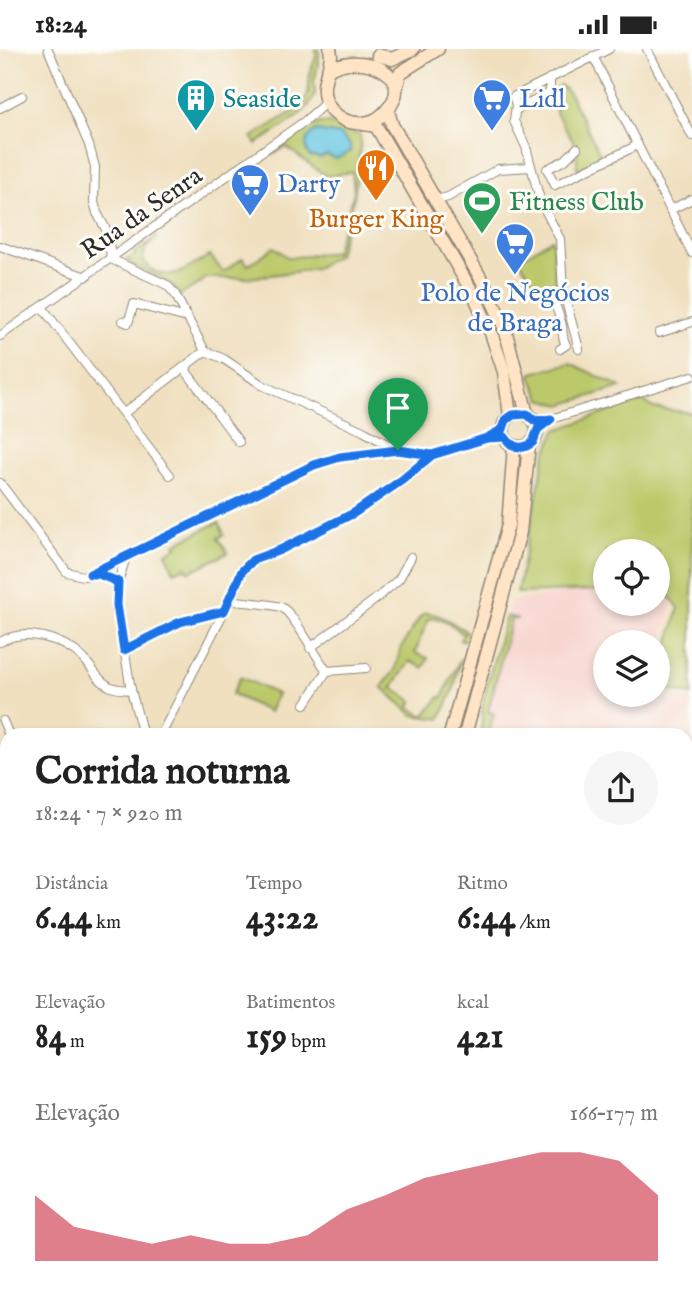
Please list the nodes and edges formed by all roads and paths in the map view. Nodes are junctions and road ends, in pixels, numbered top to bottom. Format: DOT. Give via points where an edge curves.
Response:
graph roads {
  1 [pos="48,49"];
  2 [pos="330,49"];
  3 [pos="413,49"];
  4 [pos="438,49"];
  5 [pos="609,49"];
  6 [pos="647,49"];
  7 [pos="377,54"];
  8 [pos="593,56"];
  9 [pos="327,71"];
  10 [pos="550,78"];
  11 [pos="22,96"];
  12 [pos="394,96"];
  13 [pos="325,99"];
  14 [pos="0,108"];
  15 [pos="516,110"];
  16 [pos="344,120"];
  17 [pos="305,121"];
  18 [pos="358,123"];
  19 [pos="692,136"];
  20 [pos="638,145"];
  21 [pos="577,148"];
  22 [pos="565,160"];
  23 [pos="530,167"];
  24 [pos="574,176"];
  25 [pos="692,199"];
  26 [pos="441,202"];
  27 [pos="670,210"];
  28 [pos="0,246"];
  29 [pos="692,253"];
  30 [pos="111,259"];
  31 [pos="86,277"];
  32 [pos="555,303"];
  33 [pos="42,307"];
  34 [pos="187,318"];
  35 [pos="123,321"];
  36 [pos="692,321"];
  37 [pos="659,333"];
  38 [pos="0,336"];
  39 [pos="560,349"];
  40 [pos="579,349"];
  41 [pos="205,351"];
  42 [pos="188,363"];
  43 [pos="692,376"];
  44 [pos="124,414"];
  45 [pos="510,416"];
  46 [pos="533,421"];
  47 [pos="507,437"];
  48 [pos="239,442"];
  49 [pos="529,445"];
  50 [pos="398,450"];
  51 [pos="432,455"];
  52 [pos="170,475"];
  53 [pos="0,483"];
  54 [pos="126,557"];
  55 [pos="411,557"];
  56 [pos="90,574"];
  57 [pos="118,582"];
  58 [pos="230,600"];
  59 [pos="224,611"];
  60 [pos="0,642"];
  61 [pos="310,648"];
  62 [pos="124,650"];
  63 [pos="366,668"];
  64 [pos="327,671"];
  65 [pos="131,690"];
  66 [pos="305,703"];
  67 [pos="3,721"];
  68 [pos="6,728"];
  69 [pos="141,728"];
  70 [pos="164,728"];
  71 [pos="452,728"];
  72 [pos="467,728"];
  1 -- 30 [label="street" via="89,145 95,167 94,202 108,233"];
  2 -- 9 [label="main road"];
  3 -- 7 [label="main road" via="392,59"];
  4 -- 12 [label="main road" via="400,73"];
  5 -- 8 [label="street"];
  6 -- 19 [label="street"];
  7 -- 9 [label="main road" via="348,52"];
  7 -- 12 [label="main road" via="391,68"];
  8 -- 10 [label="street"];
  8 -- 20 [label="street"];
  9 -- 13 [label="main road"];
  10 -- 15 [label="street" via="550,93"];
  10 -- 15 [label="street" via="513,97"];
  11 -- 14 [label="street"];
  12 -- 18 [label="main road" via="380,117"];
  12 -- 26 [label="main road" via="388,111 392,125"];
  13 -- 16 [label="main road"];
  13 -- 17 [label="street, Rua da Senra"];
  15 -- 23 [label="street" via="514,121"];
  16 -- 17 [label="street, Rua da Senra" via="329,111"];
  16 -- 18 [label="main road"];
  17 -- 30 [label="street, Rua da Senra"];
  18 -- 45 [label="main road" via="376,126 475,297 504,372"];
  20 -- 24 [label="street"];
  20 -- 27 [label="street"];
  21 -- 22 [label="street"];
  22 -- 24 [label="street"];
  22 -- 24 [label="street" via="547,169 555,185"];
  23 -- 26 [label="street" via="498,169"];
  23 -- 40 [label="street" via="560,239 563,290"];
  25 -- 27 [label="street"];
  26 -- 46 [label="main road" via="505,328"];
  27 -- 29 [label="street"];
  28 -- 31 [label="street"];
  30 -- 31 [label="street, Rua da Senra"];
  30 -- 34 [label="street" via="167,285"];
  31 -- 33 [label="street, Rua da Senra"];
  32 -- 39 [label="street" via="566,345"];
  33 -- 38 [label="street, Rua da Senra"];
  33 -- 44 [label="street"];
  34 -- 35 [label="street" via="134,304 128,323"];
  34 -- 41 [label="street"];
  36 -- 37 [label="street"];
  41 -- 42 [label="street"];
  41 -- 50 [label="street" via="262,385"];
  42 -- 44 [label="street"];
  42 -- 48 [label="street" via="187,371"];
  43 -- 46 [label="street"];
  44 -- 52 [label="street"];
  45 -- 46 [label="main road" via="517,413"];
  45 -- 47 [label="main road"];
  46 -- 49 [label="main road" via="536,438"];
  47 -- 49 [label="main road"];
  47 -- 51 [label="street" via="487,438"];
  47 -- 71 [label="main road" via="508,525"];
  49 -- 72 [label="main road" via="520,532"];
  50 -- 51 [label="street"];
  50 -- 54 [label="street" via="314,465"];
  51 -- 58 [label="street" via="354,513 253,560 242,571"];
  53 -- 56 [label="street" via="67,572"];
  54 -- 56 [label="street"];
  54 -- 57 [label="street"];
  55 -- 61 [label="street" via="399,579"];
  56 -- 57 [label="street"];
  57 -- 62 [label="street"];
  58 -- 59 [label="street"];
  58 -- 61 [label="street" via="283,608"];
  59 -- 62 [label="street" via="180,622"];
  59 -- 70 [label="street"];
  60 -- 65 [label="street" via="22,635 46,639 83,658 106,685"];
  61 -- 64 [label="street"];
  62 -- 65 [label="street"];
  63 -- 64 [label="street"];
  64 -- 66 [label="street"];
  65 -- 69 [label="street"];
  67 -- 68 [label="street"];
}
